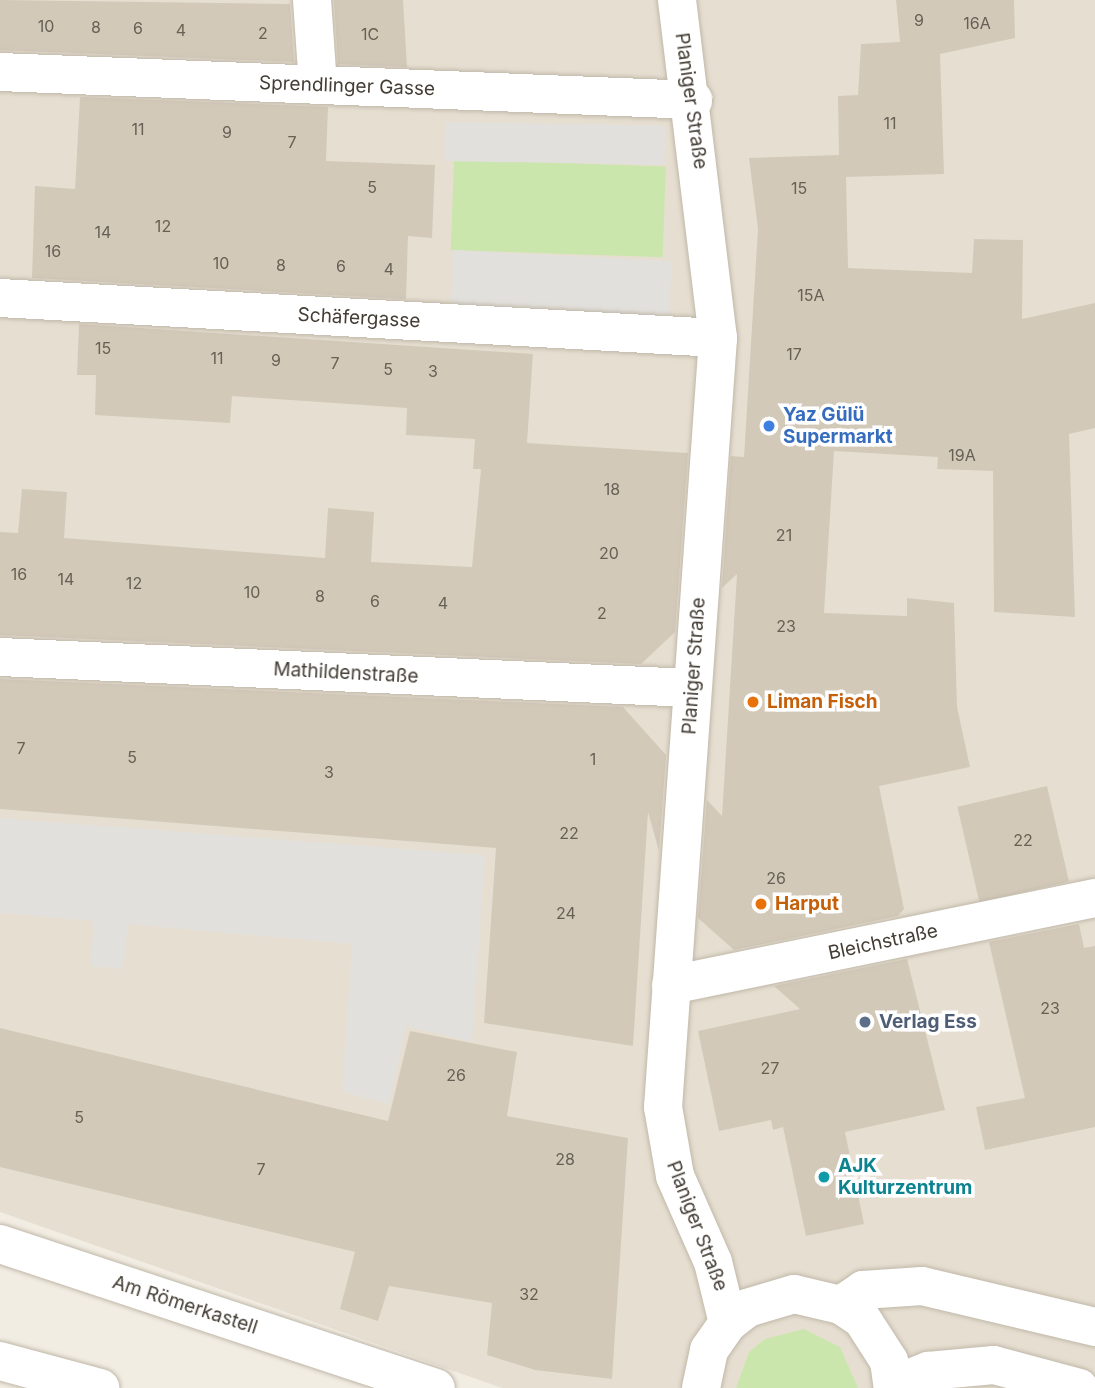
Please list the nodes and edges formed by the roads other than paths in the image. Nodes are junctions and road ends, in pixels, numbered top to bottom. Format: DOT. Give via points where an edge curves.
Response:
graph roads {
  1 [pos="312,0"];
  2 [pos="677,0"];
  3 [pos="0,72"];
  4 [pos="318,85"];
  5 [pos="694,100"];
  6 [pos="0,298"];
  7 [pos="718,338"];
  8 [pos="0,657"];
  9 [pos="692,688"];
  10 [pos="1095,898"];
  11 [pos="671,985"];
  12 [pos="0,1244"];
  13 [pos="841,1305"];
  14 [pos="728,1323"];
  15 [pos="1095,1327"];
  16 [pos="0,1362"];
  17 [pos="370,1366"];
  18 [pos="694,1381"];
  19 [pos="893,1386"];
  20 [pos="100,1388"];
  21 [pos="409,1388"];
  22 [pos="436,1388"];
  23 [pos="1079,1388"];
  1 -- 4 [label="street"];
  2 -- 5 [label="street, Planiger Straße"];
  3 -- 4 [label="street, Sprendlinger Gasse"];
  4 -- 5 [label="street, Sprendlinger Gasse"];
  5 -- 7 [label="street, Planiger Straße"];
  6 -- 7 [label="street, Schäfergasse"];
  7 -- 9 [label="street, Planiger Straße"];
  8 -- 9 [label="street, Mathildenstraße"];
  9 -- 11 [label="street, Planiger Straße"];
  10 -- 11 [label="street, Bleichstraße"];
  11 -- 14 [label="street, Planiger Straße" via="666,1141 724,1294"];
  12 -- 17 [label="street, Am Römerkastell"];
  13 -- 14 [label="street" via="794,1294 758,1303"];
  13 -- 15 [label="street" via="863,1290 922,1286"];
  13 -- 19 [label="street" via="878,1338"];
  14 -- 18 [label="street"];
  16 -- 20 [label="street"];
  17 -- 21 [label="street, Am Römerkastell"];
  17 -- 22 [label="street, Am Römerkastell"];
  19 -- 23 [label="street" via="928,1371 994,1365"];
}
